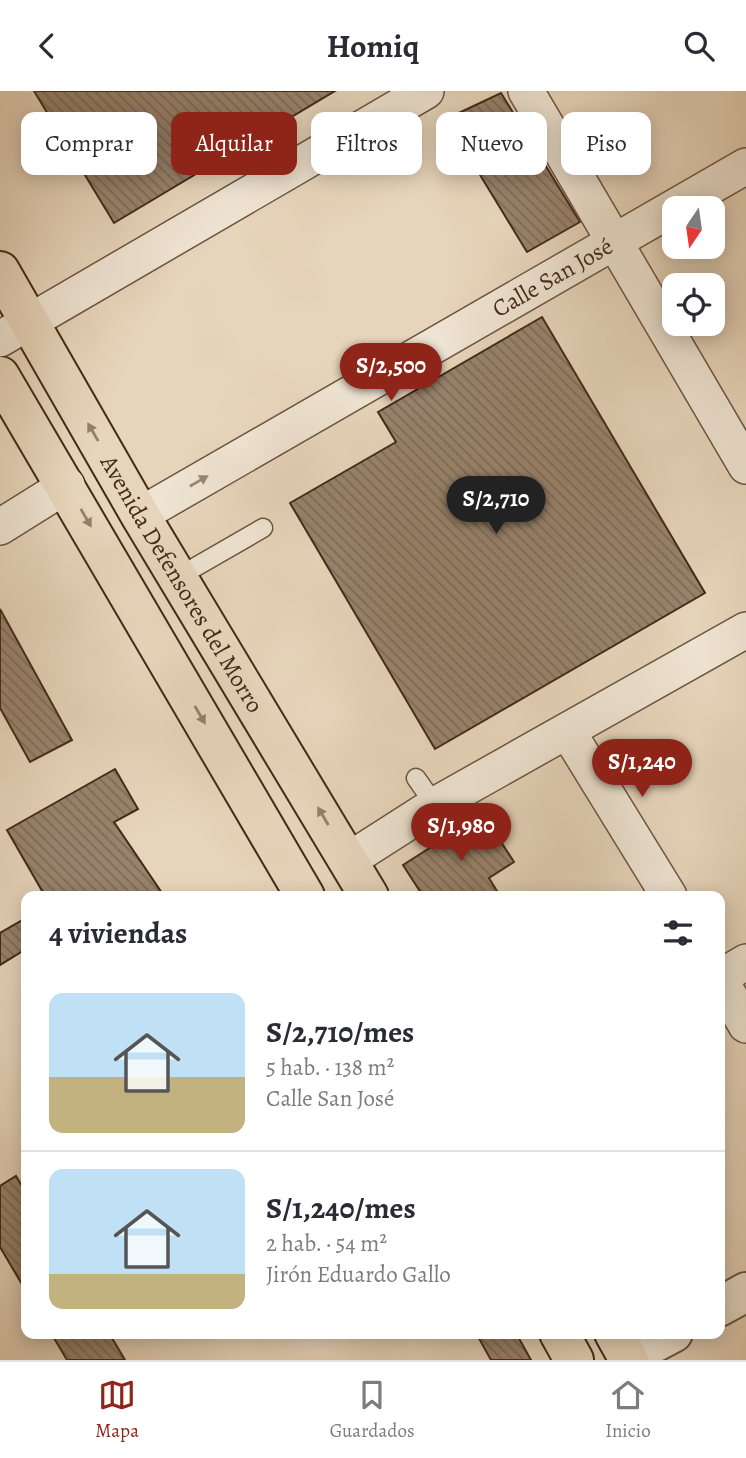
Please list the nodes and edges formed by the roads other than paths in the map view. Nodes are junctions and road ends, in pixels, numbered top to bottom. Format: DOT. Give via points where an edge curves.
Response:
graph roads {
  1 [pos="426,91"];
  2 [pos="526,91"];
  3 [pos="746,166"];
  4 [pos="615,242"];
  5 [pos="0,271"];
  6 [pos="15,330"];
  7 [pos="0,376"];
  8 [pos="746,466"];
  9 [pos="66,485"];
  10 [pos="140,516"];
  11 [pos="0,527"];
  12 [pos="263,528"];
  13 [pos="178,577"];
  14 [pos="746,630"];
  15 [pos="568,732"];
  16 [pos="349,860"];
  17 [pos="302,891"];
  18 [pos="366,891"];
  19 [pos="666,891"];
  20 [pos="746,963"];
  21 [pos="725,975"];
  22 [pos="725,988"];
  23 [pos="746,1025"];
  24 [pos="746,1292"];
  25 [pos="725,1304"];
  26 [pos="562,1339"];
  27 [pos="655,1339"];
  28 [pos="623,1350"];
  29 [pos="574,1360"];
  1 -- 6 [label="street"];
  2 -- 4 [label="street"];
  3 -- 4 [label="street, Calle San José"];
  4 -- 8 [label="street"];
  10 -- 4 [label="street, Calle San José, one-way"];
  5 -- 6 [label="main road, Avenida Defensores del Morro"];
  10 -- 6 [label="main road, Avenida Defensores del Morro, one-way"];
  7 -- 9 [label="main road, Avenida Defensores del Morro"];
  9 -- 11 [label="street"];
  9 -- 17 [label="main road, Avenida Defensores del Morro, one-way"];
  10 -- 13 [label="main road, Avenida Defensores del Morro"];
  12 -- 13 [label="lane"];
  16 -- 13 [label="main road, Avenida Defensores del Morro, one-way"];
  14 -- 15 [label="street"];
  15 -- 16 [label="street" via="426,792"];
  15 -- 19 [label="street"];
  16 -- 18 [label="main road, Avenida Defensores del Morro"];
  20 -- 21 [label="street"];
  22 -- 23 [label="street"];
  24 -- 25 [label="street"];
  26 -- 29 [label="main road"];
  27 -- 28 [label="street"];
}
